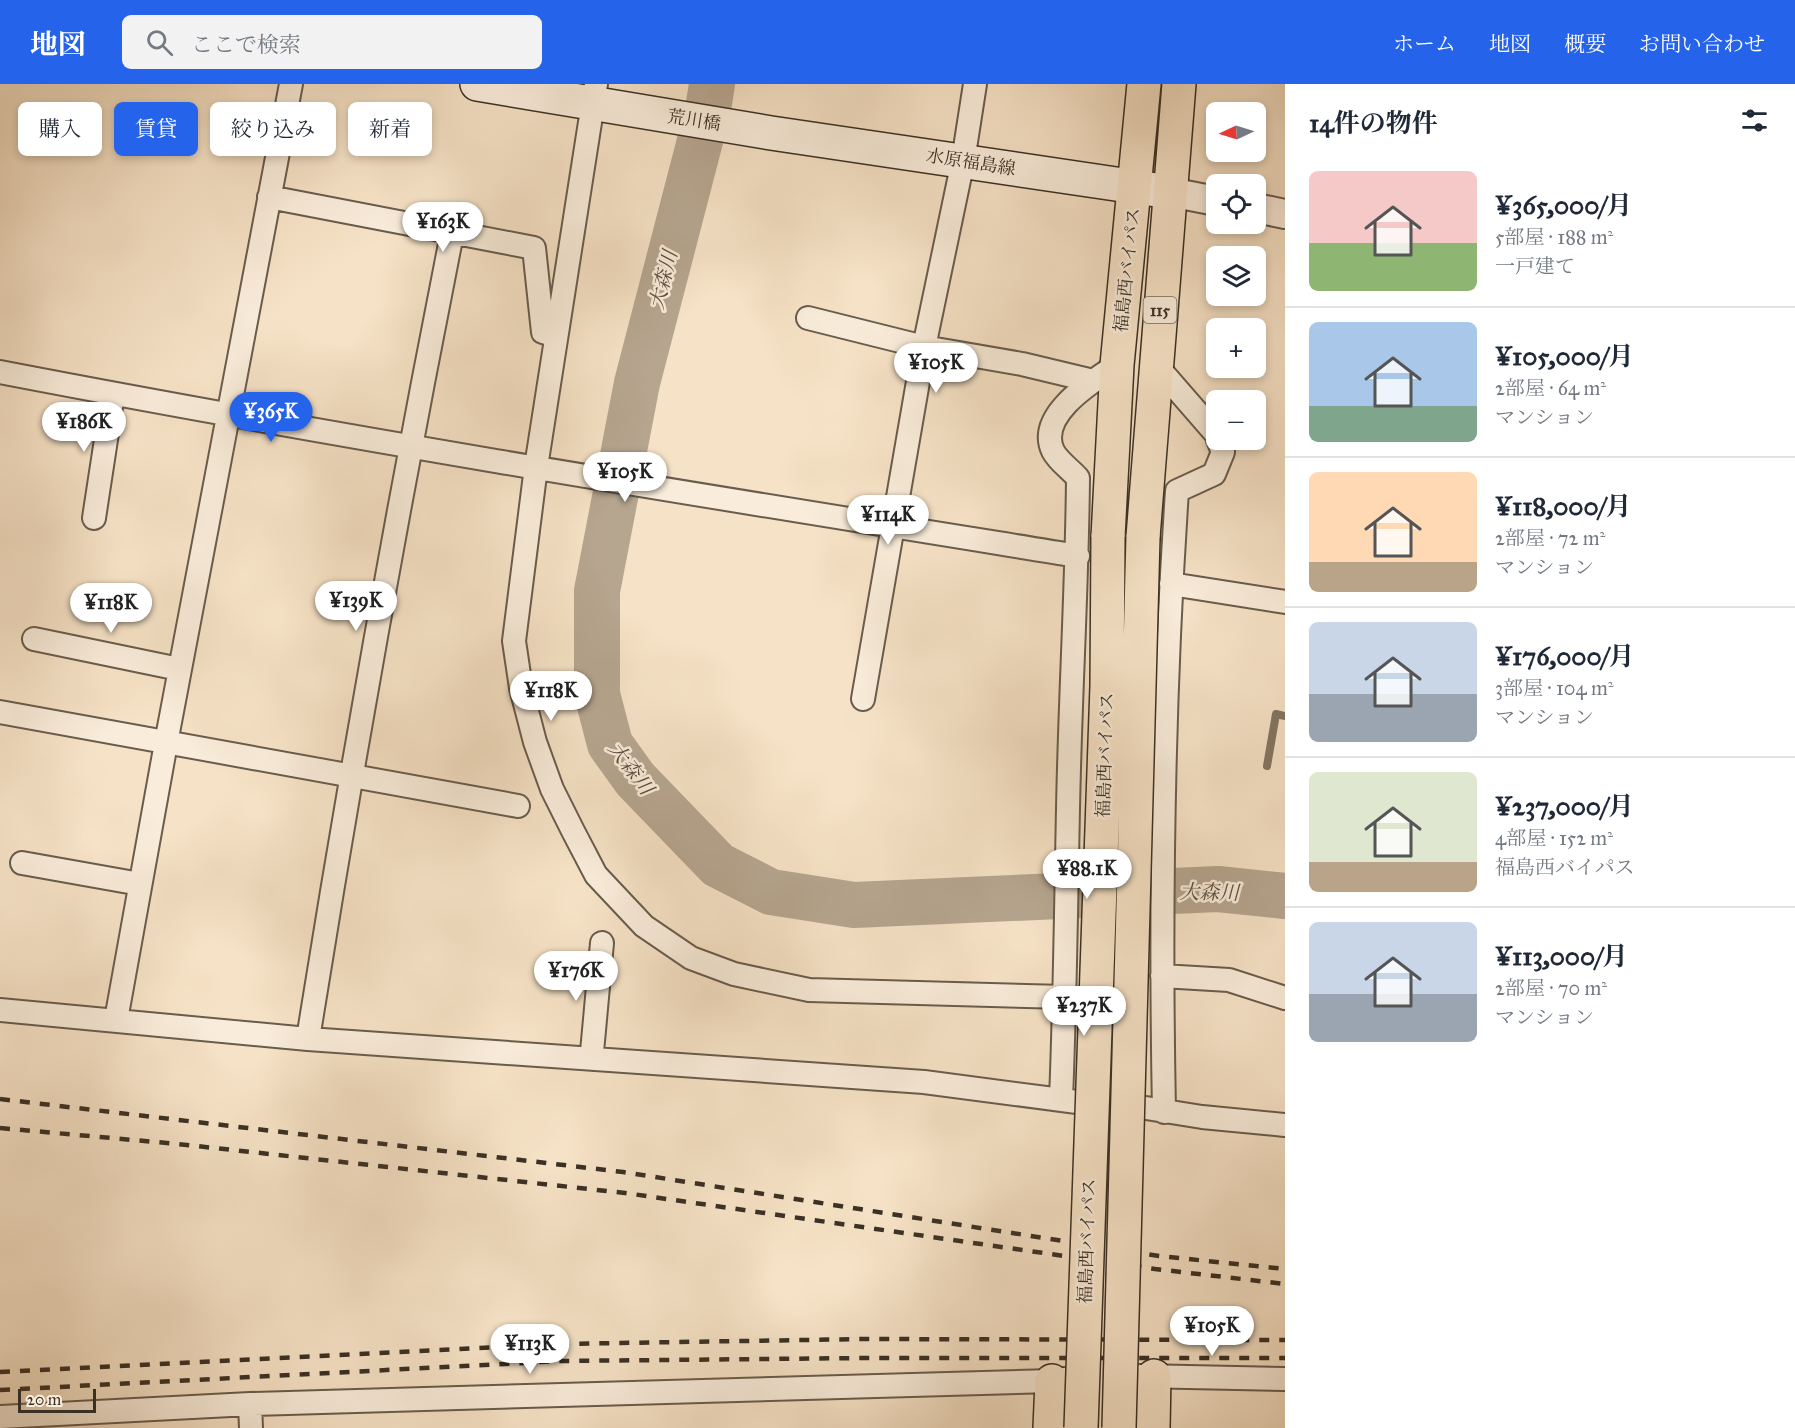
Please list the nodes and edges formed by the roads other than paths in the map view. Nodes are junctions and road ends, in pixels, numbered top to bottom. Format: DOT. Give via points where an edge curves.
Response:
graph roads {
  1 [pos="291,84"];
  2 [pos="477,84"];
  3 [pos="975,84"];
  4 [pos="1144,84"];
  5 [pos="1179,84"];
  6 [pos="601,99"];
  7 [pos="771,133"];
  8 [pos="963,161"];
  9 [pos="1135,187"];
  10 [pos="1170,192"];
  11 [pos="270,197"];
  12 [pos="1206,199"];
  13 [pos="1266,210"];
  14 [pos="1285,214"];
  15 [pos="452,234"];
  16 [pos="808,318"];
  17 [pos="556,336"];
  18 [pos="924,347"];
  19 [pos="1156,365"];
  20 [pos="0,372"];
  21 [pos="1105,373"];
  22 [pos="113,394"];
  23 [pos="228,416"];
  24 [pos="1206,422"];
  25 [pos="410,445"];
  26 [pos="1222,450"];
  27 [pos="544,469"];
  28 [pos="94,518"];
  29 [pos="892,526"];
  30 [pos="1078,556"];
  31 [pos="1171,584"];
  32 [pos="1285,602"];
  33 [pos="34,639"];
  34 [pos="179,669"];
  35 [pos="863,699"];
  36 [pos="0,712"];
  37 [pos="166,743"];
  38 [pos="350,774"];
  39 [pos="518,806"];
  40 [pos="22,863"];
  41 [pos="140,884"];
  42 [pos="602,943"];
  43 [pos="1161,976"];
  44 [pos="1065,986"];
  45 [pos="1285,998"];
  46 [pos="0,1010"];
  47 [pos="116,1020"];
  48 [pos="308,1039"];
  49 [pos="593,1059"];
  50 [pos="1285,1125"];
  51 [pos="1146,1376"];
  52 [pos="1285,1379"];
  53 [pos="1059,1380"];
  54 [pos="250,1404"];
  55 [pos="0,1418"];
  56 [pos="82,1420"];
  57 [pos="251,1428"];
  58 [pos="1050,1428"];
  59 [pos="1081,1428"];
  60 [pos="1119,1428"];
  61 [pos="1153,1428"];
  1 -- 11 [label="street"];
  2 -- 6 [label="main road, 荒川橋"];
  3 -- 8 [label="street"];
  4 -- 9 [label="highway, 福島西バイパス / 115"];
  5 -- 10 [label="highway, 福島西バイパス / 115"];
  6 -- 7 [label="main road, 荒川橋"];
  6 -- 17 [label="street"];
  7 -- 8 [label="main road, 水原福島線"];
  8 -- 9 [label="main road, 水原福島線"];
  8 -- 18 [label="street"];
  9 -- 10 [label="main road, 水原福島線"];
  9 -- 21 [label="highway, 福島西バイパス / 115"];
  10 -- 12 [label="street"];
  10 -- 19 [label="highway, 福島西バイパス / 115"];
  11 -- 15 [label="street"];
  11 -- 23 [label="street"];
  13 -- 14 [label="street"];
  15 -- 17 [label="street" via="534,248 543,332"];
  15 -- 25 [label="street"];
  16 -- 18 [label="street"];
  17 -- 27 [label="street"];
  18 -- 21 [label="street"];
  18 -- 29 [label="street"];
  19 -- 24 [label="street"];
  19 -- 60 [label="highway, 福島西バイパス / 115, bridge" via="1143,537"];
  20 -- 22 [label="street"];
  21 -- 30 [label="street" via="1060,409 1049,433 1053,451 1078,478"];
  21 -- 59 [label="highway, 福島西バイパス / 115, bridge" via="1107,686"];
  22 -- 23 [label="street"];
  22 -- 28 [label="street"];
  23 -- 25 [label="street"];
  23 -- 34 [label="street"];
  25 -- 27 [label="street"];
  25 -- 38 [label="street"];
  26 -- 31 [label="street" via="1214,474 1177,491"];
  27 -- 29 [label="street"];
  27 -- 44 [label="street" via="514,641 521,688 552,789 573,831 596,875 644,926 691,958 734,974 809,990"];
  29 -- 30 [label="street"];
  29 -- 35 [label="street"];
  30 -- 44 [label="street"];
  31 -- 32 [label="street"];
  31 -- 43 [label="street"];
  33 -- 34 [label="street"];
  34 -- 37 [label="street"];
  36 -- 37 [label="street"];
  37 -- 38 [label="street"];
  37 -- 41 [label="street"];
  38 -- 39 [label="street"];
  38 -- 48 [label="street"];
  40 -- 41 [label="street"];
  41 -- 47 [label="street"];
  42 -- 49 [label="street"];
  43 -- 45 [label="street" via="1229,980"];
  43 -- 50 [label="street" via="1155,1110"];
  44 -- 49 [label="street" via="1069,1100 924,1082"];
  46 -- 47 [label="street"];
  47 -- 48 [label="street"];
  48 -- 49 [label="street"];
  51 -- 52 [label="street"];
  51 -- 61 [label="highway"];
  53 -- 54 [label="street"];
  53 -- 58 [label="highway"];
  54 -- 56 [label="street"];
  54 -- 57 [label="street"];
  55 -- 56 [label="street"];
}
